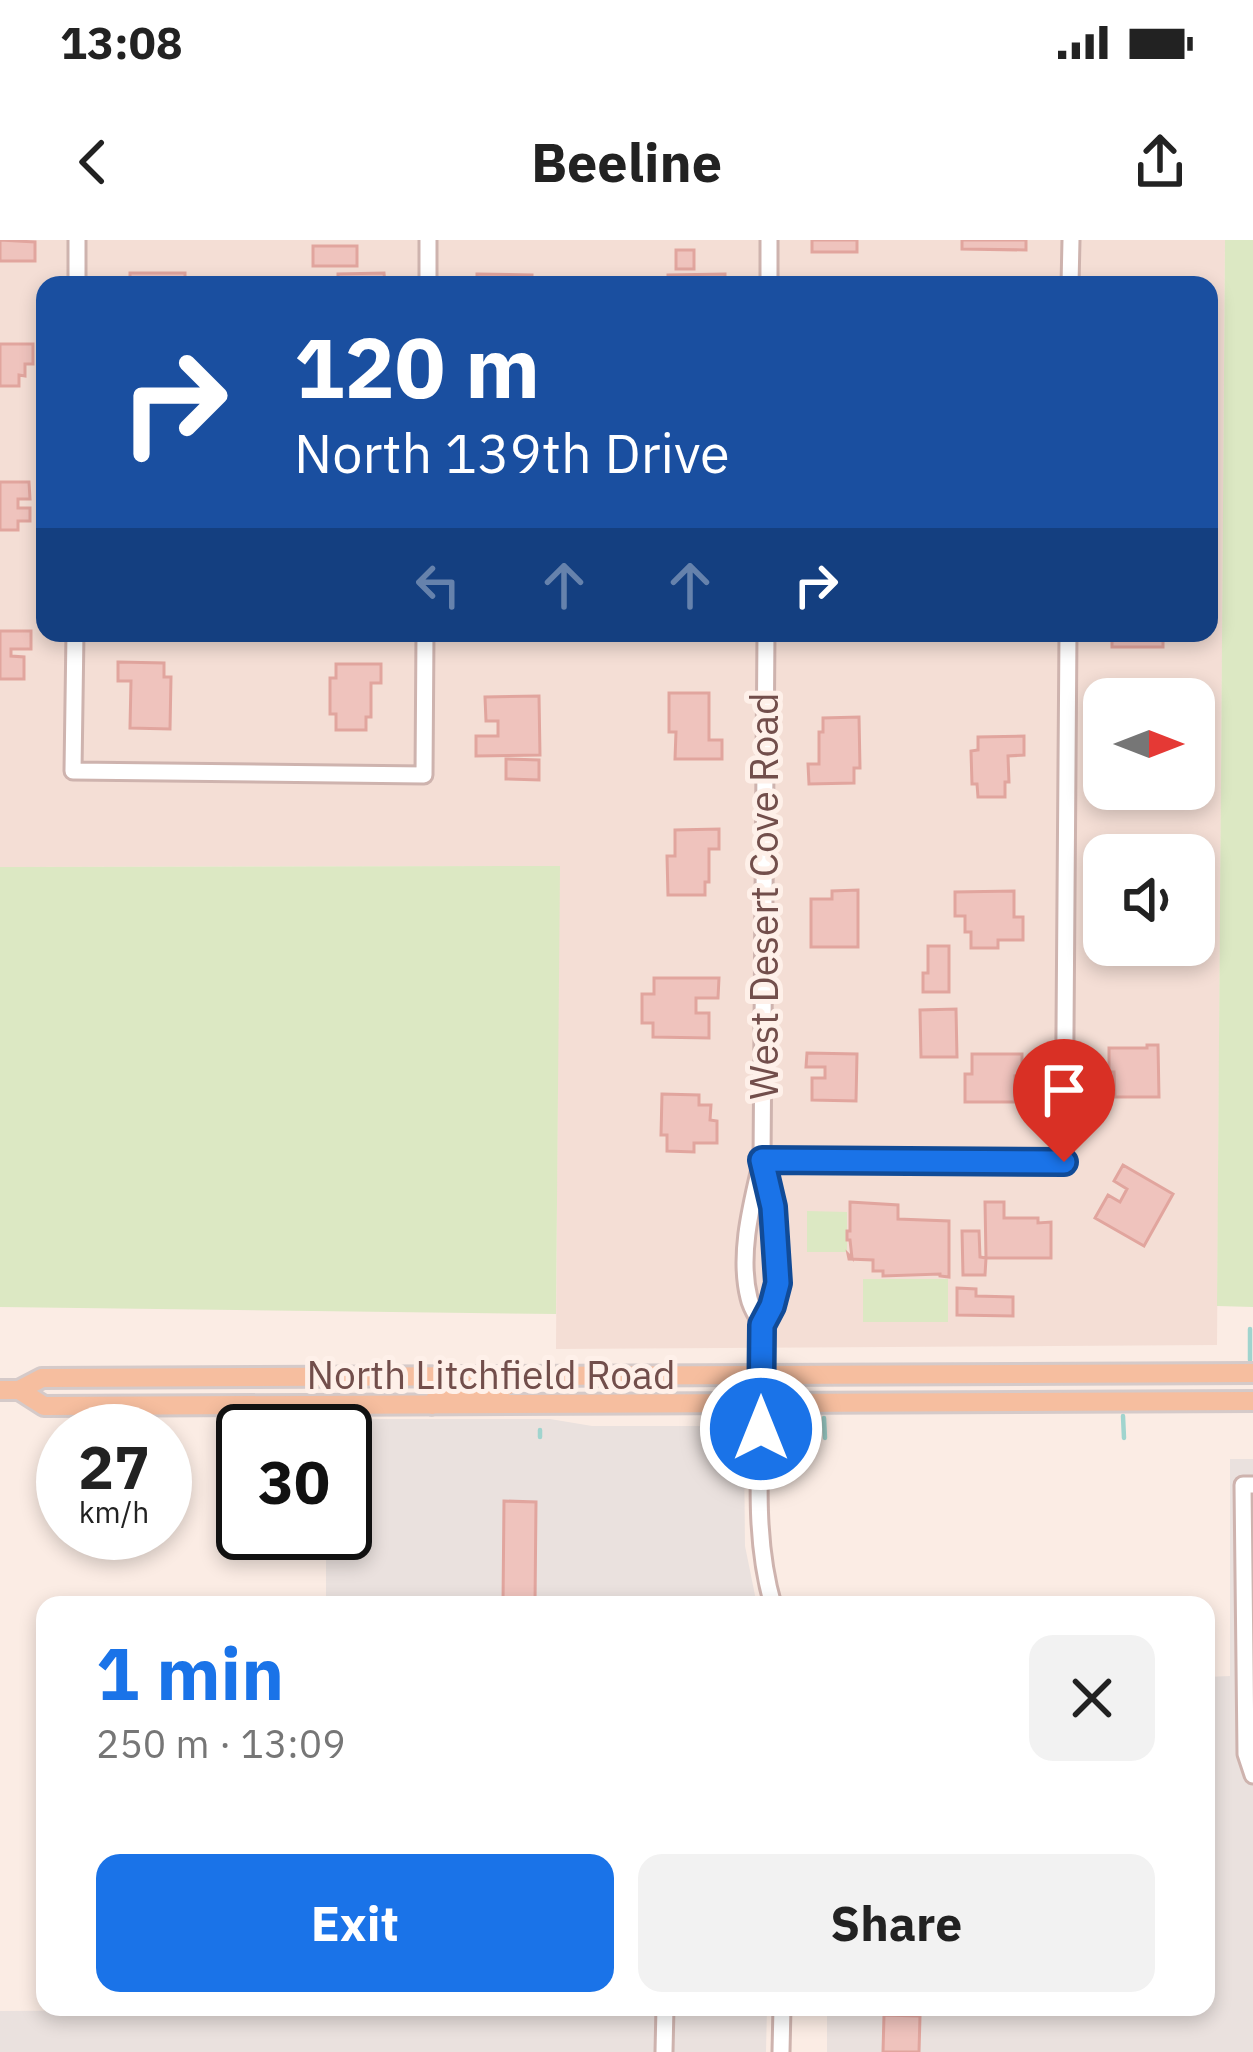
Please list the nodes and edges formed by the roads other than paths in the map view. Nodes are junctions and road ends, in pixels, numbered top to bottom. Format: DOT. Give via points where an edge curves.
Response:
graph roads {
  1 [pos="77,240"];
  2 [pos="428,240"];
  3 [pos="769,240"];
  4 [pos="1071,240"];
  5 [pos="77,276"];
  6 [pos="428,276"];
  7 [pos="769,276"];
  8 [pos="1070,276"];
  9 [pos="74,642"];
  10 [pos="425,642"];
  11 [pos="766,642"];
  12 [pos="1068,642"];
  13 [pos="762,1160"];
  14 [pos="746,1264"];
  15 [pos="777,1265"];
  16 [pos="762,1325"];
  17 [pos="1253,1372"];
  18 [pos="520,1375"];
  19 [pos="761,1375"];
  20 [pos="10,1390"];
  21 [pos="1253,1401"];
  22 [pos="761,1403"];
  23 [pos="432,1405"];
  24 [pos="1253,1485"];
  25 [pos="771,1596"];
  26 [pos="1253,1775"];
  27 [pos="665,2016"];
  28 [pos="782,2016"];
  29 [pos="664,2052"];
  30 [pos="781,2052"];
  1 -- 5 [label="street"];
  2 -- 6 [label="street"];
  3 -- 7 [label="street"];
  4 -- 8 [label="street"];
  9 -- 10 [label="street" via="74,771 424,776"];
  11 -- 13 [label="street, West Desert Cove Road"];
  12 -- 13 [label="street" via="1064,1162"];
  13 -- 14 [label="street, West Desert Cove Road"];
  13 -- 15 [label="street, West Desert Cove Road"];
  14 -- 15 [label="street"];
  14 -- 16 [label="street, West Desert Cove Road" via="749,1303"];
  15 -- 16 [label="street, West Desert Cove Road"];
  16 -- 19 [label="street, West Desert Cove Road"];
  17 -- 19 [label="main road, North Litchfield Road"];
  18 -- 19 [label="main road, North Litchfield Road"];
  18 -- 20 [label="main road, North Litchfield Road" via="42,1378"];
  18 -- 23 [label="main road" via="503,1388 446,1389"];
  19 -- 22 [label="street, West Desert Cove Road"];
  20 -- 23 [label="main road, North Litchfield Road" via="44,1406"];
  21 -- 22 [label="main road, North Litchfield Road"];
  22 -- 23 [label="main road, North Litchfield Road"];
  22 -- 25 [label="street, West Desert Cove Road" via="760,1529"];
  24 -- 26 [label="street" via="1243,1485 1246,1754"];
  27 -- 29 [label="street"];
  28 -- 30 [label="street"];
}
